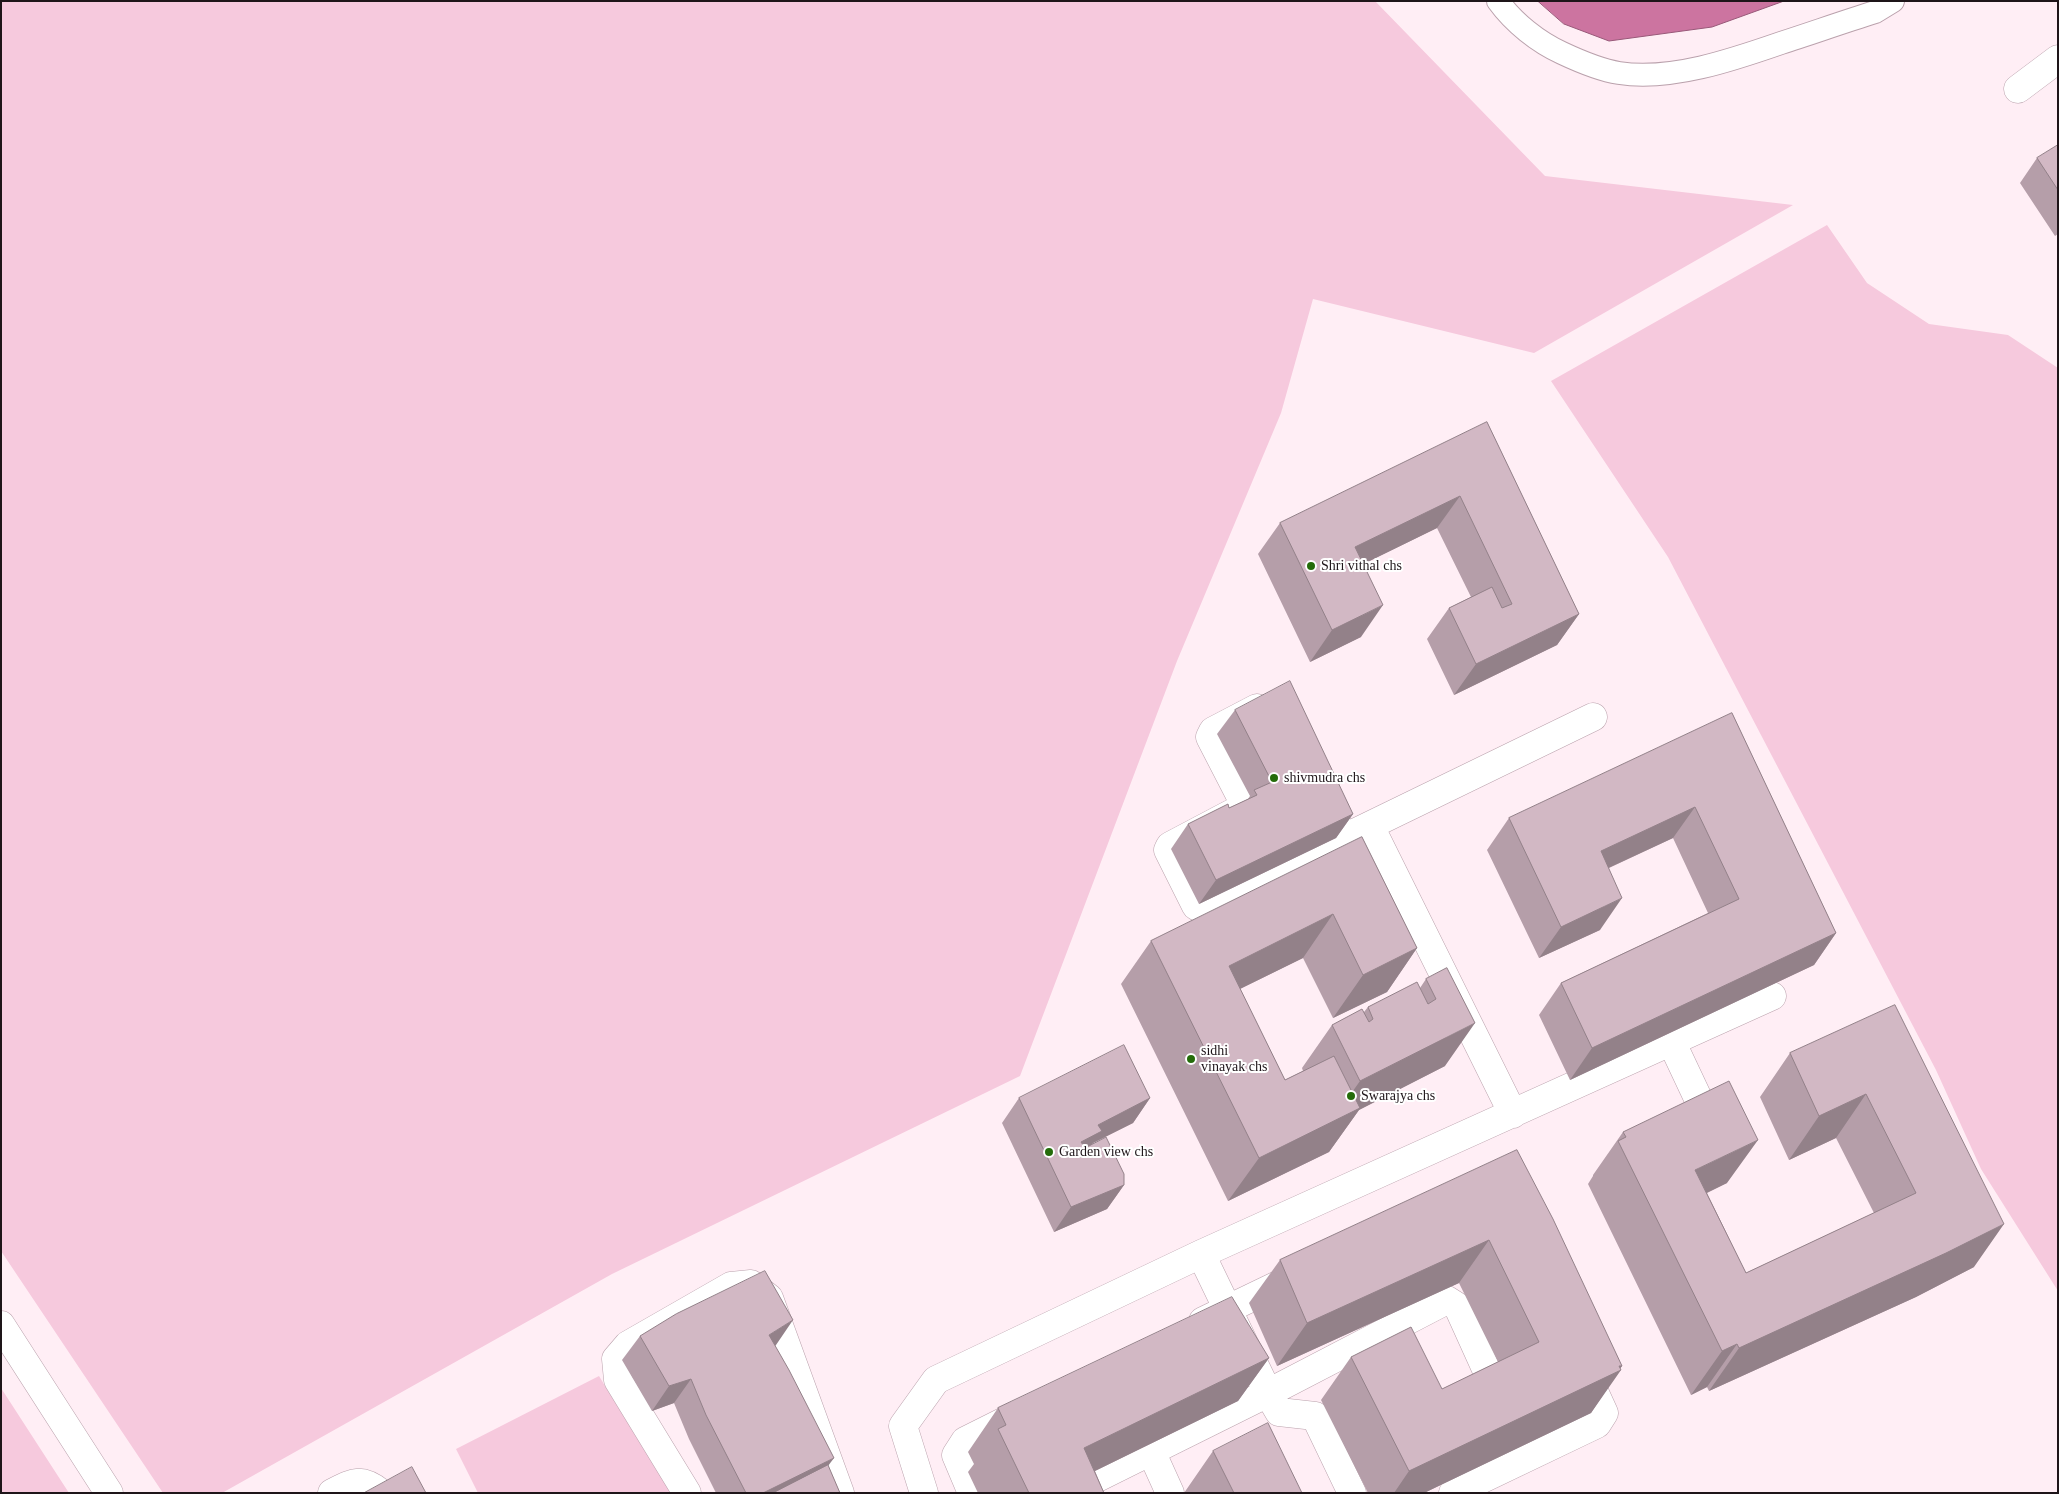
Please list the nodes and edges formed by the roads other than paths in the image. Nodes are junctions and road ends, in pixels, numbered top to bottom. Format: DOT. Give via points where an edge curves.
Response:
graph roads {
  1 [pos="1498,1"];
  2 [pos="1893,1"];
  3 [pos="2058,59"];
  4 [pos="2018,89"];
  5 [pos="1282,710"];
  6 [pos="1592,717"];
  7 [pos="1315,778"];
  8 [pos="1370,826"];
  9 [pos="1344,838"];
  10 [pos="1772,996"];
  11 [pos="1672,1043"];
  12 [pos="1513,1114"];
  13 [pos="1724,1154"];
  14 [pos="1201,1254"];
  15 [pos="1308,1271"];
  16 [pos="1228,1309"];
  17 [pos="1,1325"];
  18 [pos="1184,1331"];
  19 [pos="1374,1339"];
  20 [pos="1572,1343"];
  21 [pos="1403,1399"];
  22 [pos="1274,1403"];
  23 [pos="1035,1406"];
  24 [pos="1448,1407"];
  25 [pos="1258,1430"];
  26 [pos="1151,1451"];
  27 [pos="110,1493"];
  28 [pos="332,1493"];
  29 [pos="382,1493"];
  30 [pos="687,1493"];
  31 [pos="840,1493"];
  32 [pos="924,1493"];
  33 [pos="972,1493"];
  34 [pos="1075,1493"];
  35 [pos="1170,1493"];
  36 [pos="1352,1493"];
  37 [pos="1453,1493"];
  1 -- 2 [label="lane" via="1506,12 1544,44 1576,60 1618,73 1656,74 1692,69 1750,54 1874,12"];
  3 -- 4 [label="street"];
  5 -- 9 [label="street" via="1272,699 1213,731 1210,737 1243,801 1240,809 1168,850 1196,906 1200,908"];
  6 -- 8 [label="street"];
  7 -- 9 [label="street"];
  8 -- 9 [label="street"];
  8 -- 12 [label="street"];
  10 -- 11 [label="street"];
  11 -- 12 [label="street"];
  11 -- 13 [label="street"];
  12 -- 14 [label="street"];
  14 -- 16 [label="street"];
  14 -- 32 [label="street" via="936,1380 903,1426"];
  15 -- 16 [label="street"];
  16 -- 18 [label="street"];
  16 -- 22 [label="street"];
  17 -- 27 [label="street"];
  19 -- 21 [label="street"];
  19 -- 22 [label="street"];
  19 -- 24 [label="street" via="1447,1300 1458,1307 1491,1380 1482,1390"];
  20 -- 37 [label="street" via="1604,1413 1597,1424"];
  22 -- 25 [label="street"];
  22 -- 26 [label="street"];
  22 -- 36 [label="street" via="1315,1416"];
  23 -- 33 [label="street" via="965,1441 956,1455"];
  26 -- 34 [label="street" via="1075,1489"];
  26 -- 35 [label="street"];
  28 -- 29 [label="street" via="350,1484 369,1483"];
  30 -- 31 [label="street" via="618,1380 616,1359 628,1345 731,1286 751,1284 769,1298"];
}
